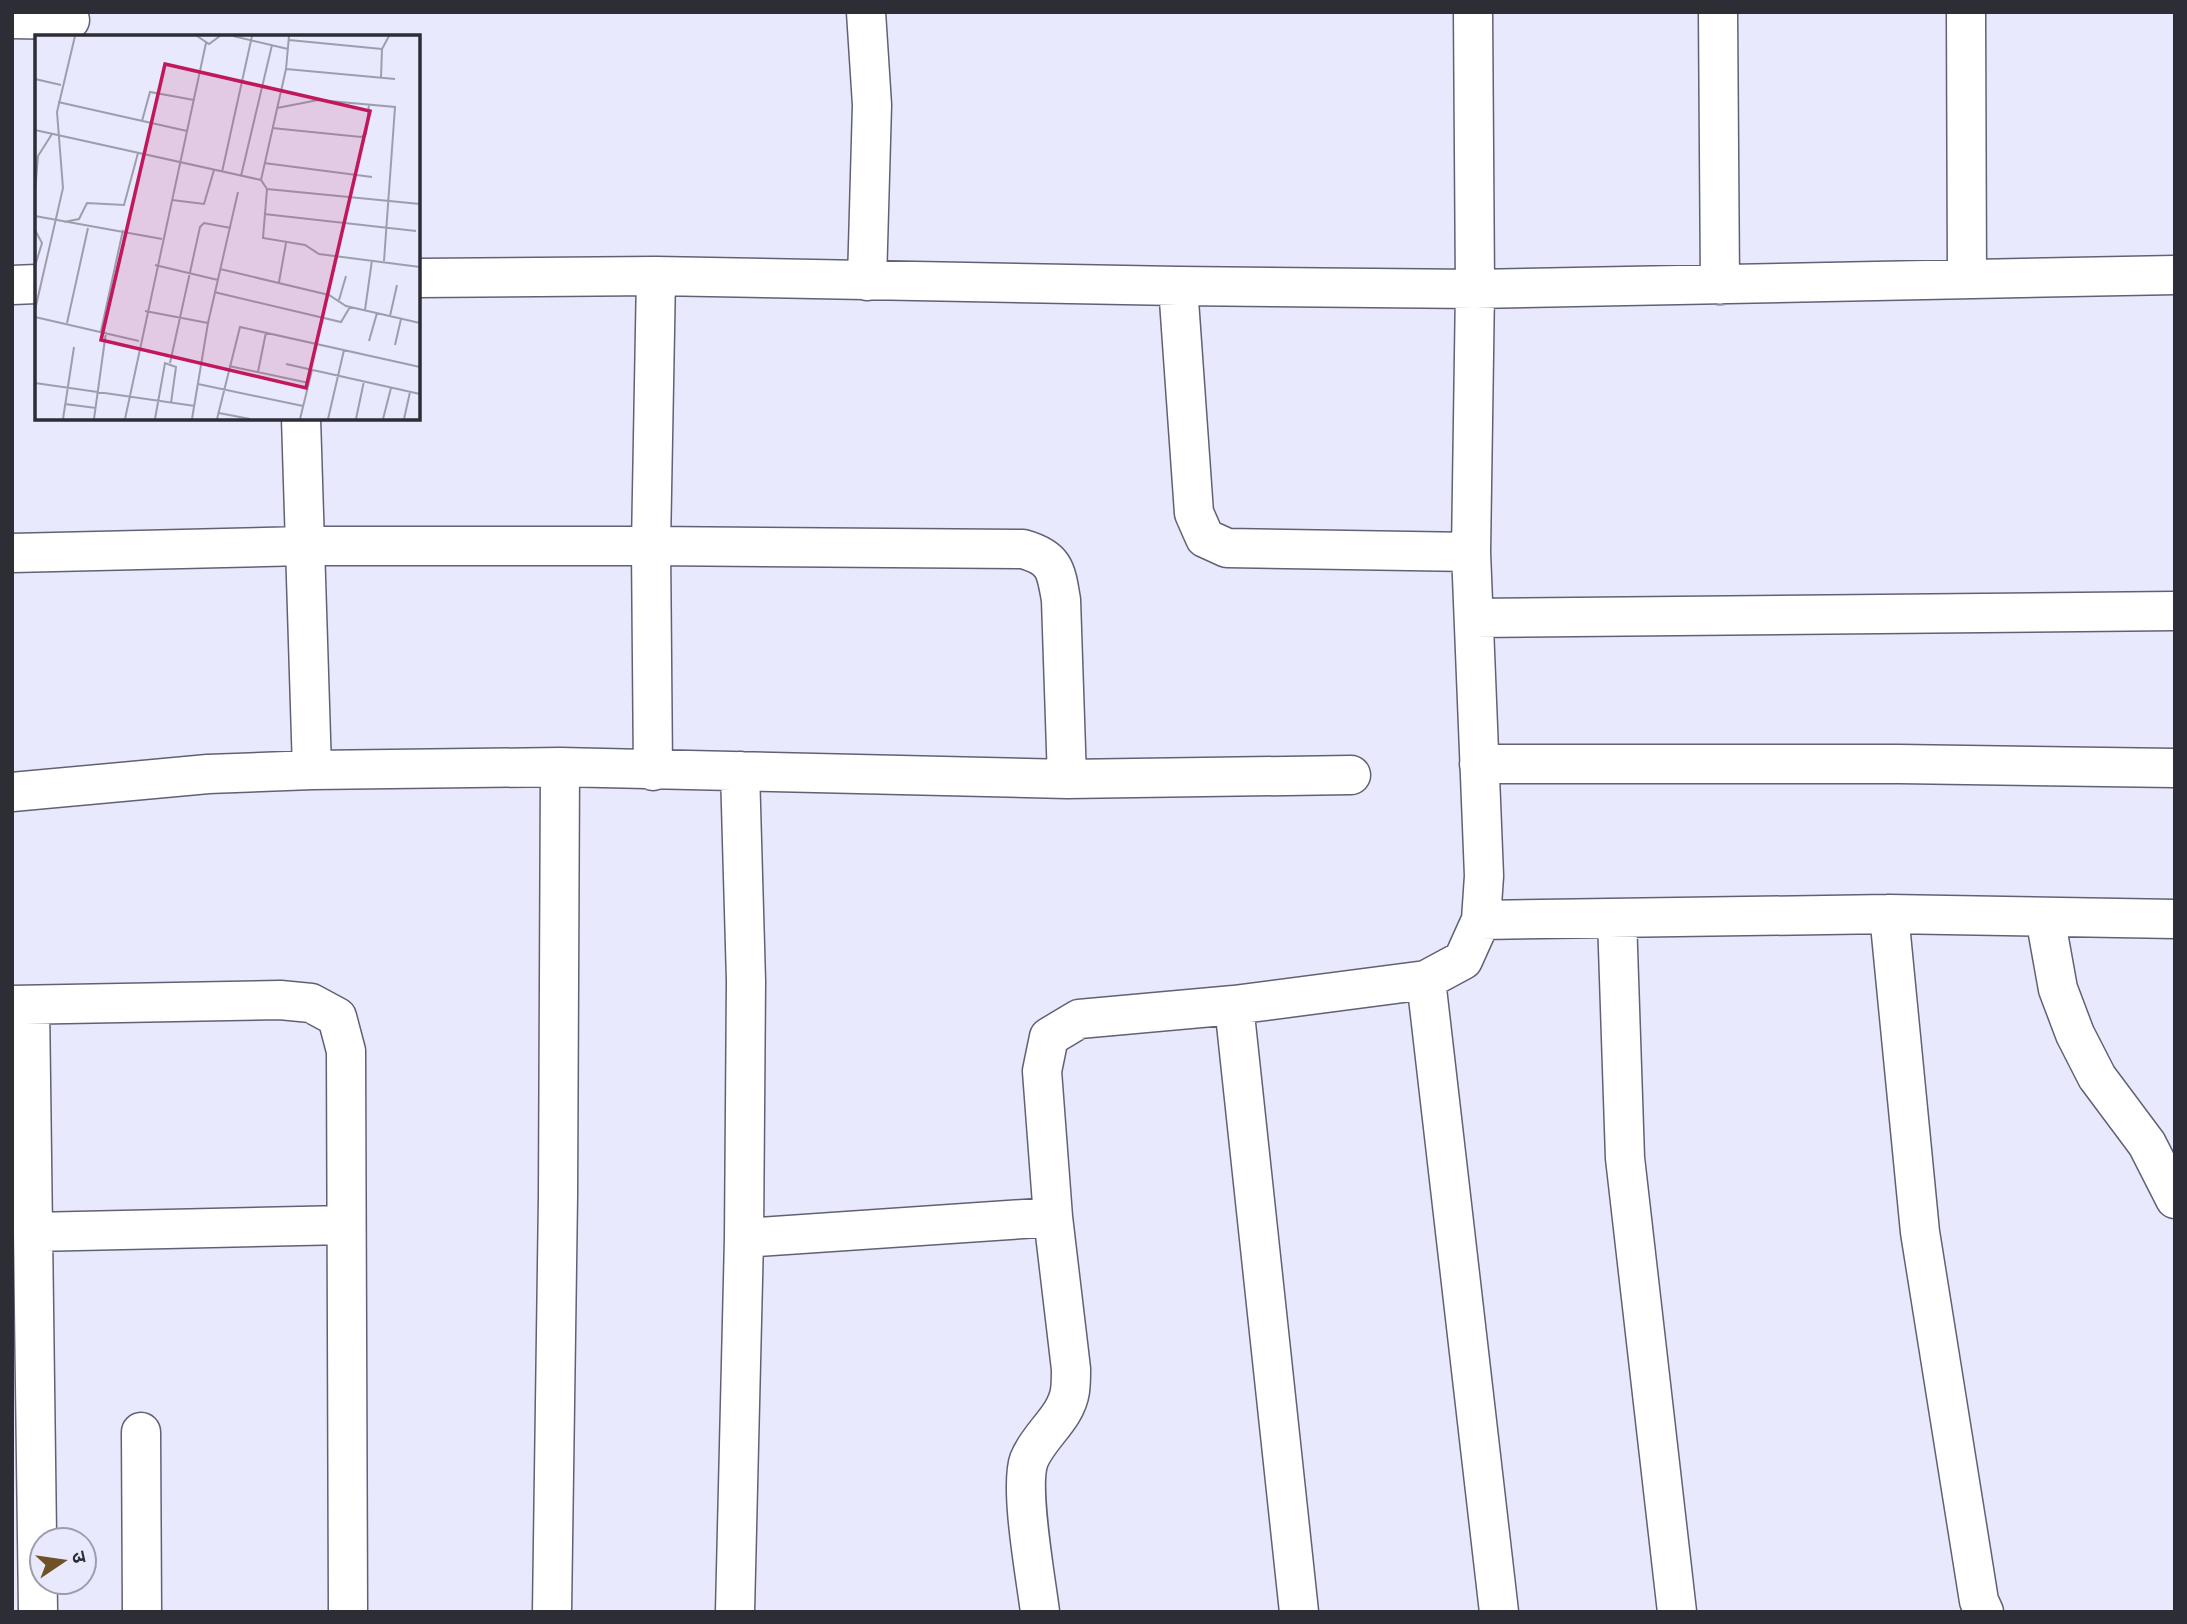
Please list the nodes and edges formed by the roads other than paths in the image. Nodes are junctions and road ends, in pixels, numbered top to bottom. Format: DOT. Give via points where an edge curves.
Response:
graph roads {
  1 [pos="866,12"];
  2 [pos="1473,12"];
  3 [pos="1718,12"];
  4 [pos="1966,12"];
  5 [pos="12,19"];
  6 [pos="69,23"];
  7 [pos="2175,275"];
  8 [pos="656,276"];
  9 [pos="420,278"];
  10 [pos="1967,278"];
  11 [pos="867,281"];
  12 [pos="35,284"];
  13 [pos="12,285"];
  14 [pos="1720,285"];
  15 [pos="1178,286"];
  16 [pos="1475,289"];
  17 [pos="302,420"];
  18 [pos="305,546"];
  19 [pos="650,546"];
  20 [pos="1471,552"];
  21 [pos="12,553"];
  22 [pos="2175,611"];
  23 [pos="1474,618"];
  24 [pos="1479,764"];
  25 [pos="560,768"];
  26 [pos="2175,768"];
  27 [pos="312,770"];
  28 [pos="653,771"];
  29 [pos="740,771"];
  30 [pos="1351,775"];
  31 [pos="1067,779"];
  32 [pos="12,792"];
  33 [pos="1889,914"];
  34 [pos="2045,917"];
  35 [pos="1617,918"];
  36 [pos="2175,919"];
  37 [pos="1481,920"];
  38 [pos="1426,980"];
  39 [pos="21,1005"];
  40 [pos="1234,1005"];
  41 [pos="2175,1199"];
  42 [pos="1053,1217"];
  43 [pos="346,1225"];
  44 [pos="33,1232"];
  45 [pos="744,1237"];
  46 [pos="141,1432"];
  47 [pos="38,1612"];
  48 [pos="142,1612"];
  49 [pos="348,1612"];
  50 [pos="552,1612"];
  51 [pos="735,1612"];
  52 [pos="1040,1612"];
  53 [pos="1299,1612"];
  54 [pos="1499,1612"];
  55 [pos="1677,1612"];
  56 [pos="1984,1612"];
  1 -- 11 [label="street" via="872,105"];
  2 -- 16 [label="street"];
  3 -- 14 [label="street"];
  4 -- 10 [label="street"];
  5 -- 6 [label="street"];
  7 -- 10 [label="street"];
  8 -- 9 [label="street"];
  8 -- 11 [label="street"];
  8 -- 19 [label="street"];
  10 -- 14 [label="street"];
  11 -- 15 [label="street"];
  12 -- 13 [label="street"];
  14 -- 16 [label="street"];
  15 -- 16 [label="street"];
  15 -- 20 [label="street" via="1194,513 1205,538 1227,548"];
  16 -- 20 [label="street"];
  17 -- 18 [label="street"];
  18 -- 19 [label="street"];
  18 -- 21 [label="street"];
  18 -- 27 [label="street"];
  19 -- 28 [label="street"];
  19 -- 31 [label="street" via="1023,549 1043,555 1056,571 1061,600"];
  20 -- 23 [label="street"];
  22 -- 23 [label="street"];
  23 -- 24 [label="street"];
  24 -- 26 [label="street"];
  24 -- 37 [label="street" via="1484,876"];
  25 -- 27 [label="street"];
  25 -- 28 [label="street"];
  25 -- 50 [label="street"];
  27 -- 32 [label="street" via="208,774"];
  28 -- 29 [label="street"];
  29 -- 31 [label="street"];
  29 -- 45 [label="street" via="746,981"];
  30 -- 31 [label="street"];
  33 -- 34 [label="street"];
  33 -- 35 [label="street"];
  33 -- 56 [label="street" via="1920,1232"];
  34 -- 36 [label="street"];
  34 -- 41 [label="street" via="2058,989 2075,1034 2097,1077 2147,1144"];
  35 -- 37 [label="street"];
  35 -- 55 [label="street" via="1625,1158"];
  37 -- 38 [label="street" via="1463,960"];
  38 -- 40 [label="street"];
  38 -- 54 [label="street"];
  39 -- 43 [label="street" via="280,1000 311,1003 337,1017 346,1051"];
  39 -- 44 [label="street"];
  40 -- 42 [label="street" via="1079,1019 1049,1037 1042,1071"];
  40 -- 53 [label="street"];
  42 -- 45 [label="street"];
  42 -- 52 [label="street" via="1071,1369 1070,1393 1028,1463 1026,1490"];
  43 -- 44 [label="street"];
  43 -- 49 [label="street"];
  44 -- 47 [label="street"];
  45 -- 51 [label="street"];
  46 -- 48 [label="street"];
}
